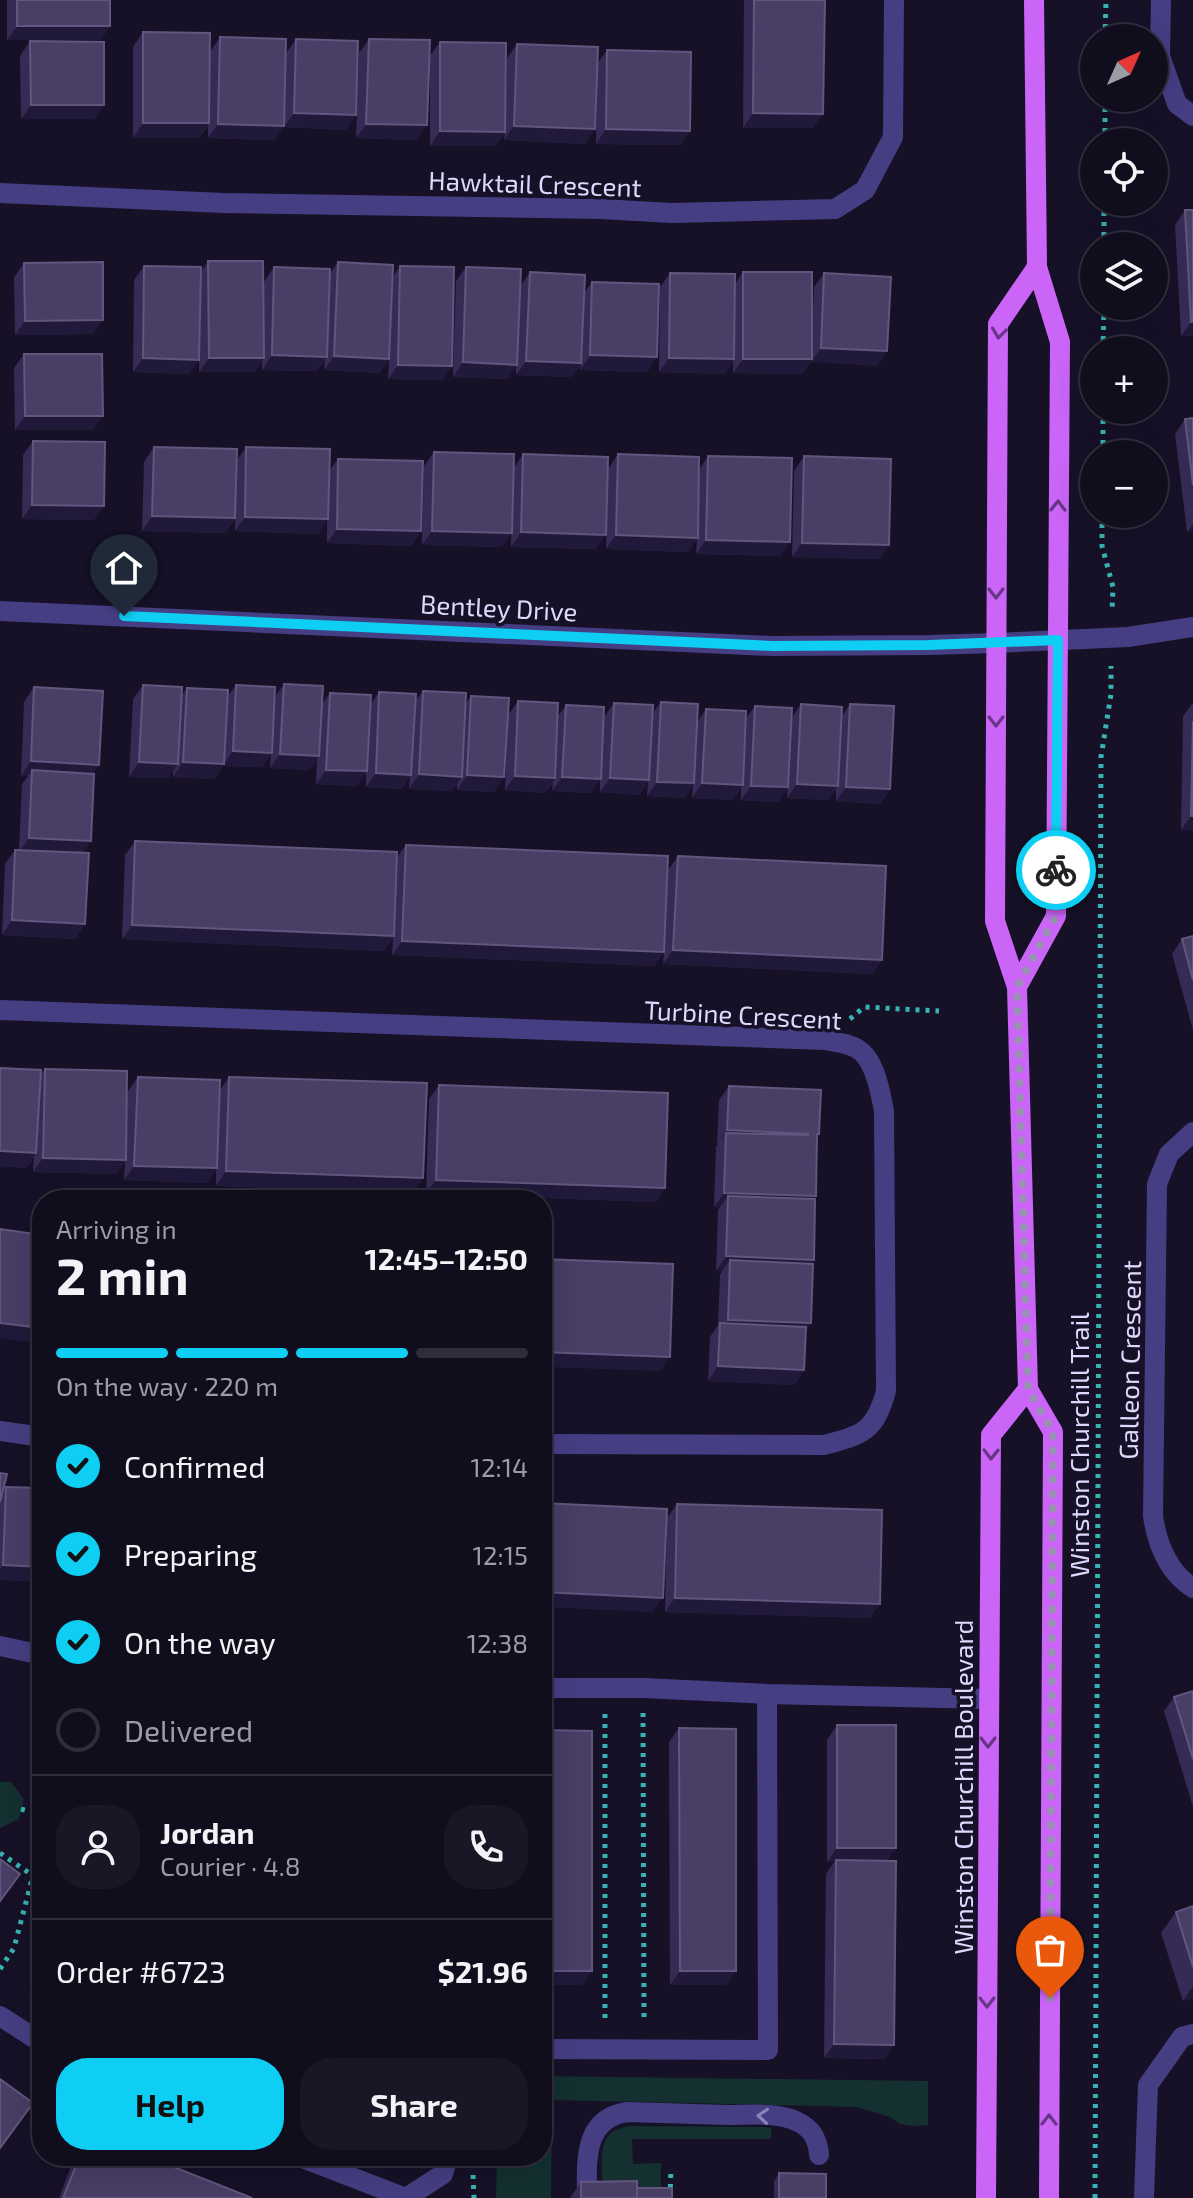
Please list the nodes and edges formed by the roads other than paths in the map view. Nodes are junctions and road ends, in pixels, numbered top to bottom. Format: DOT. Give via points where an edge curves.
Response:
graph roads {
  1 [pos="894,0"];
  2 [pos="1034,0"];
  3 [pos="1161,0"];
  4 [pos="1193,116"];
  5 [pos="0,193"];
  6 [pos="1037,267"];
  7 [pos="0,611"];
  8 [pos="1193,627"];
  9 [pos="1058,640"];
  10 [pos="996,643"];
  11 [pos="1017,987"];
  12 [pos="0,1010"];
  13 [pos="1193,1132"];
  14 [pos="1028,1389"];
  15 [pos="0,1431"];
  16 [pos="32,1436"];
  17 [pos="552,1444"];
  18 [pos="1193,1588"];
  19 [pos="4,1652"];
  20 [pos="32,1654"];
  21 [pos="552,1688"];
  22 [pos="767,1694"];
  23 [pos="988,1699"];
  24 [pos="0,2016"];
  25 [pos="1193,2034"];
  26 [pos="32,2037"];
  27 [pos="552,2049"];
  28 [pos="819,2155"];
  29 [pos="323,2166"];
  30 [pos="445,2166"];
  31 [pos="587,2198"];
  32 [pos="986,2198"];
  33 [pos="1049,2198"];
  34 [pos="1144,2198"];
  1 -- 5 [label="street, Hawktail Crescent" via="893,137 865,190 835,209 672,213"];
  2 -- 6 [label="main road"];
  3 -- 4 [label="street" via="1160,56 1177,104"];
  9 -- 6 [label="main road, one-way" via="1060,342"];
  6 -- 10 [label="main road, one-way" via="998,324"];
  7 -- 10 [label="street, Bentley Drive" via="772,646"];
  8 -- 9 [label="street, Bentley Drive"];
  9 -- 10 [label="street, Bentley Drive"];
  9 -- 11 [label="main road" via="1056,916"];
  10 -- 11 [label="main road, one-way" via="995,921"];
  11 -- 14 [label="main road"];
  12 -- 17 [label="street, Turbine Crescent" via="825,1040 860,1049 878,1083 884,1111 886,1391 872,1424 824,1445"];
  13 -- 18 [label="street, Galleon Crescent" via="1169,1154 1157,1184 1153,1516 1170,1565"];
  14 -- 23 [label="main road, Winston Churchill Boulevard, one-way" via="991,1435"];
  33 -- 14 [label="main road, one-way" via="1053,1432"];
  15 -- 16 [label="street"];
  19 -- 20 [label="street"];
  21 -- 22 [label="street"];
  22 -- 23 [label="street"];
  22 -- 27 [label="street" via="768,2050"];
  23 -- 32 [label="main road, Winston Churchill Boulevard, one-way"];
  24 -- 26 [label="street"];
  25 -- 34 [label="street" via="1182,2037 1148,2085"];
  28 -- 31 [label="street, one-way" via="813,2134 788,2118 616,2114 594,2134 587,2152"];
  29 -- 30 [label="street" via="406,2198 443,2174"];
}
